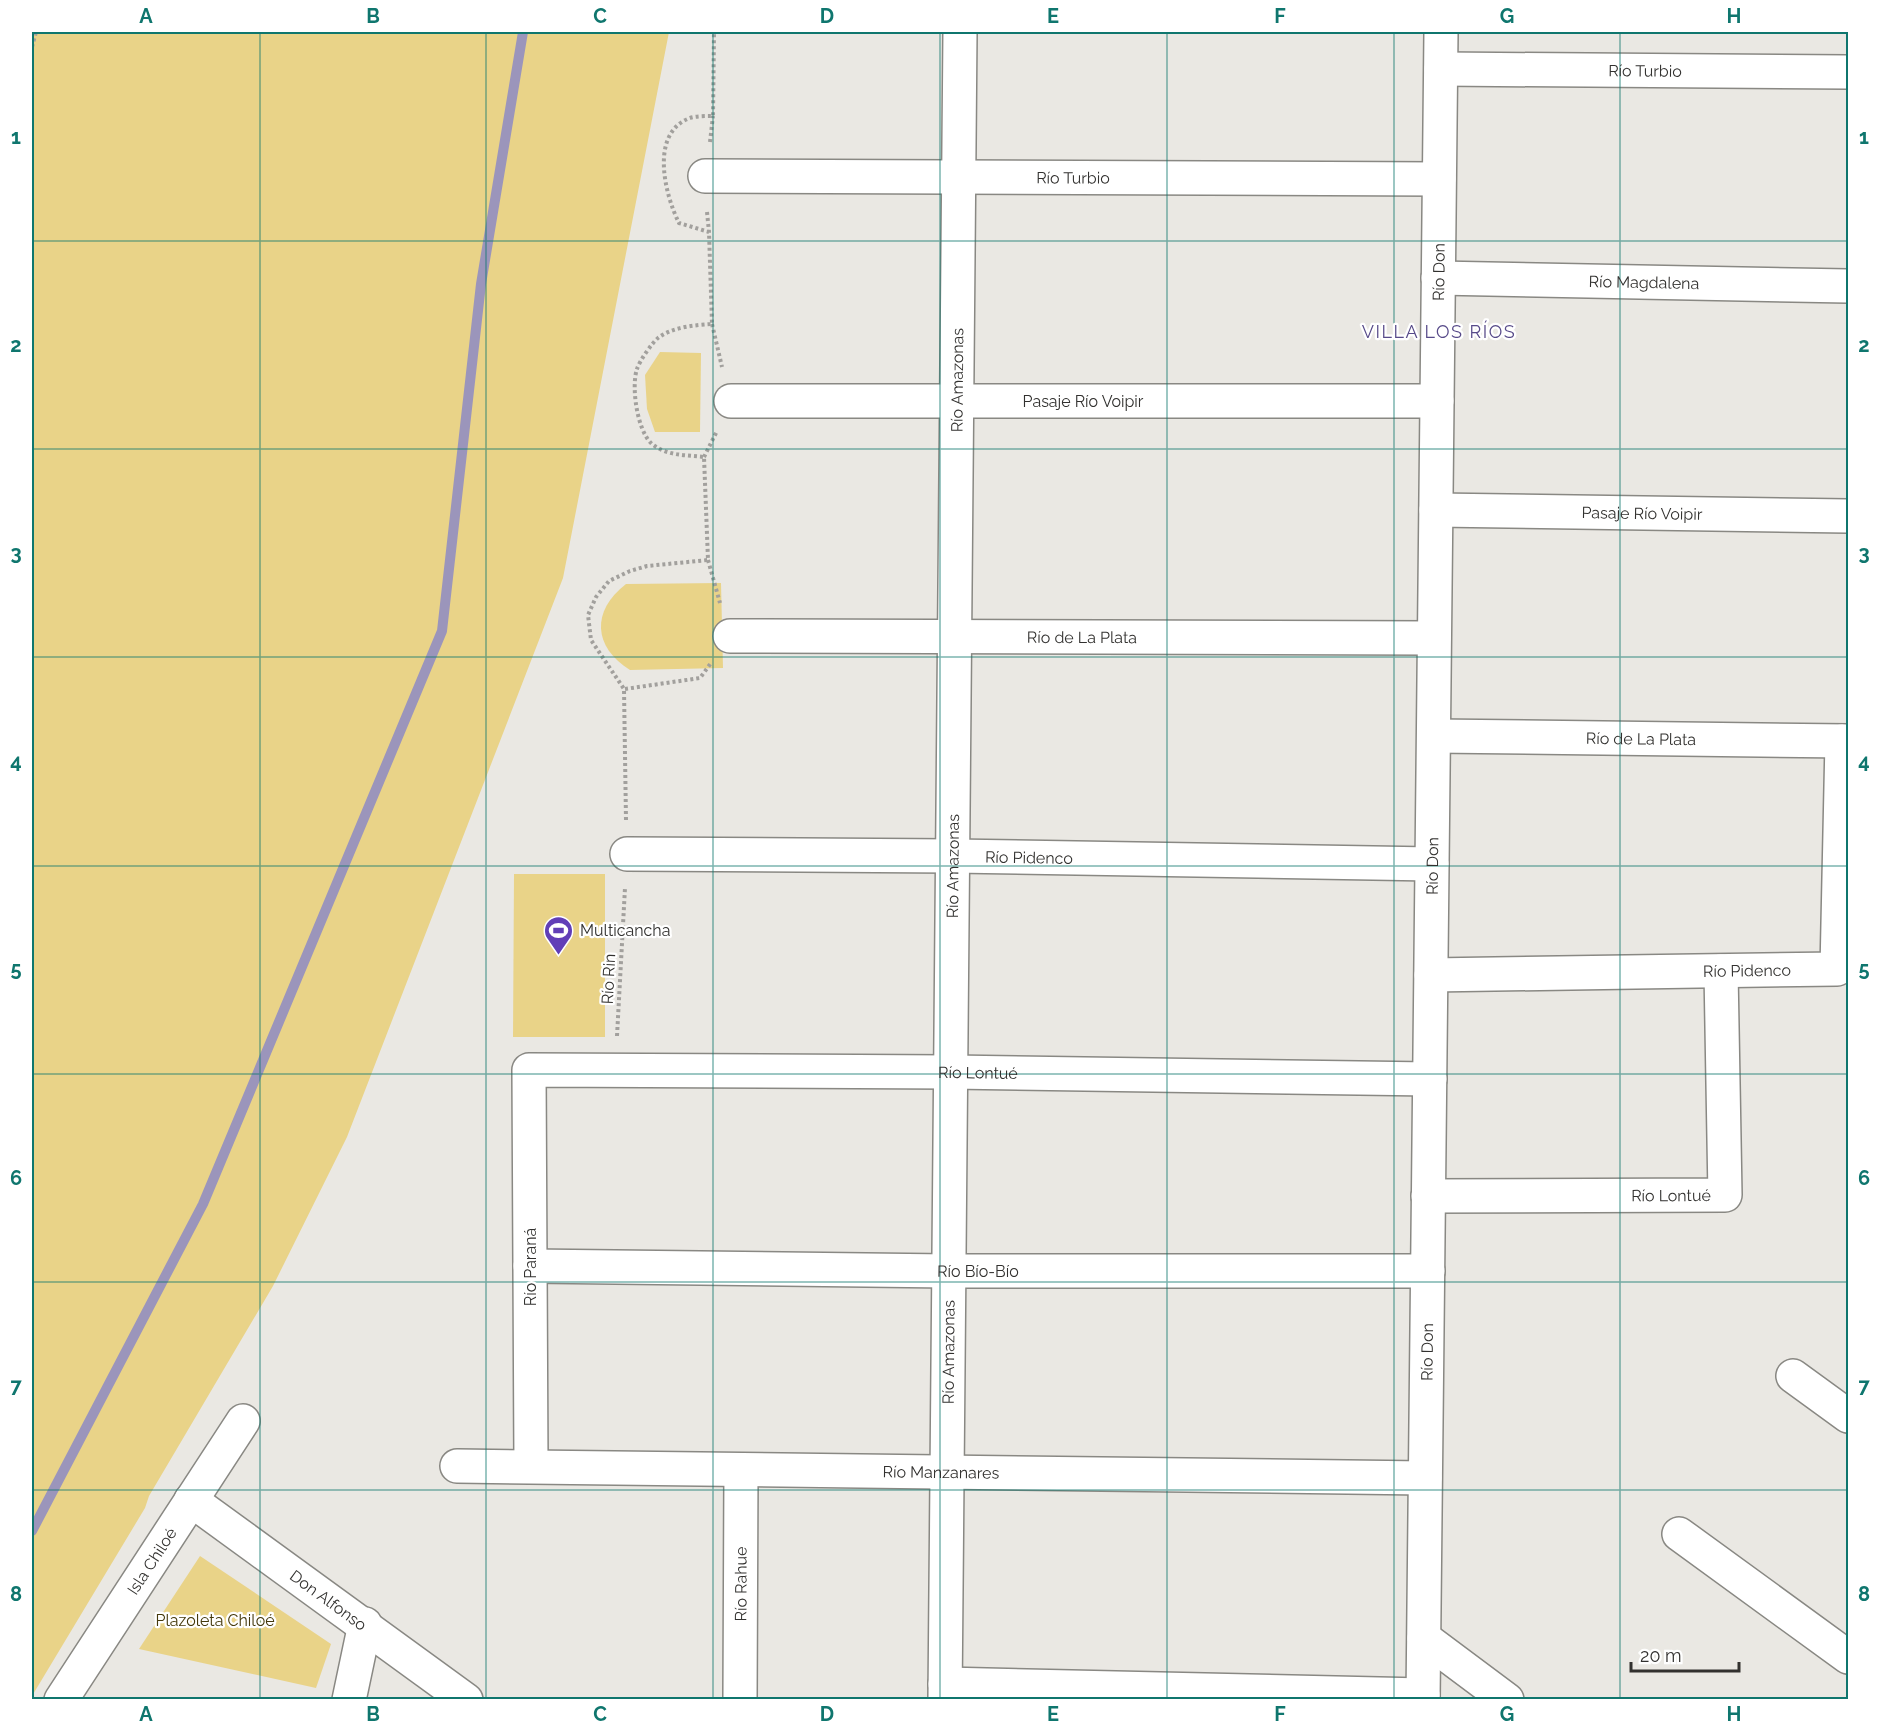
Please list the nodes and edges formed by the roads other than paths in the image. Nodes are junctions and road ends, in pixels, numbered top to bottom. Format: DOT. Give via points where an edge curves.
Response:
graph roads {
  1 [pos="960,32"];
  2 [pos="1441,32"];
  3 [pos="1441,69"];
  4 [pos="1848,72"];
  5 [pos="705,176"];
  6 [pos="959,177"];
  7 [pos="1439,179"];
  8 [pos="1438,278"];
  9 [pos="1848,286"];
  10 [pos="730,401"];
  11 [pos="957,401"];
  12 [pos="1437,401"];
  13 [pos="1436,510"];
  14 [pos="1848,516"];
  15 [pos="730,636"];
  16 [pos="955,636"];
  17 [pos="1434,638"];
  18 [pos="1434,736"];
  19 [pos="1845,741"];
  20 [pos="627,854"];
  21 [pos="953,856"];
  22 [pos="1432,864"];
  23 [pos="1721,971"];
  24 [pos="1431,975"];
  25 [pos="529,1070"];
  26 [pos="951,1072"];
  27 [pos="1430,1079"];
  28 [pos="1428,1196"];
  29 [pos="530,1266"];
  30 [pos="949,1271"];
  31 [pos="1428,1271"];
  32 [pos="1793,1376"];
  33 [pos="1848,1416"];
  34 [pos="243,1421"];
  35 [pos="531,1465"];
  36 [pos="457,1466"];
  37 [pos="741,1470"];
  38 [pos="947,1472"];
  39 [pos="1425,1478"];
  40 [pos="191,1500"];
  41 [pos="1680,1534"];
  42 [pos="364,1624"];
  43 [pos="1424,1638"];
  44 [pos="1848,1656"];
  45 [pos="945,1692"];
  46 [pos="1423,1697"];
  47 [pos="61,1700"];
  48 [pos="349,1700"];
  49 [pos="466,1700"];
  50 [pos="740,1700"];
  51 [pos="1507,1700"];
  1 -- 6 [label="street, Río Amazonas"];
  2 -- 3 [label="street, Río Don"];
  3 -- 4 [label="street, Río Turbio"];
  3 -- 7 [label="street, Río Don"];
  5 -- 6 [label="street, Río Turbio"];
  6 -- 7 [label="street, Río Turbio"];
  6 -- 11 [label="street, Río Amazonas"];
  7 -- 8 [label="street, Río Don"];
  8 -- 9 [label="street, Río Magdalena"];
  8 -- 12 [label="street, Río Don"];
  10 -- 11 [label="street, Pasaje Río Voipir"];
  11 -- 12 [label="street, Pasaje Río Voipir"];
  11 -- 16 [label="street, Río Amazonas"];
  12 -- 13 [label="street, Río Don"];
  13 -- 14 [label="street, Pasaje Río Voipir"];
  13 -- 17 [label="street, Río Don"];
  15 -- 16 [label="street, Río de La Plata"];
  16 -- 17 [label="street, Río de La Plata"];
  16 -- 21 [label="street, Río Amazonas"];
  17 -- 18 [label="street, Río Don"];
  18 -- 19 [label="street, Río de La Plata"];
  18 -- 22 [label="street, Río Don"];
  19 -- 23 [label="street, Río Pidenco" via="1838,969"];
  20 -- 21 [label="street, Río Pidenco"];
  21 -- 22 [label="street, Río Pidenco"];
  21 -- 26 [label="street, Río Amazonas"];
  22 -- 24 [label="street, Río Don"];
  23 -- 24 [label="street, Río Pidenco"];
  23 -- 28 [label="street, Río Lontué" via="1725,1195"];
  24 -- 27 [label="street, Río Don"];
  25 -- 26 [label="street, Río Lontué"];
  25 -- 29 [label="street, Río Paraná"];
  26 -- 27 [label="street, Río Lontué"];
  26 -- 30 [label="street, Río Amazonas"];
  27 -- 28 [label="street, Río Don"];
  28 -- 31 [label="street, Río Don"];
  29 -- 30 [label="street, Río Bío-Bío"];
  29 -- 35 [label="street, Río Paraná"];
  30 -- 31 [label="street, Río Bío-Bío"];
  30 -- 38 [label="street, Río Amazonas"];
  31 -- 39 [label="street, Río Don"];
  32 -- 33 [label="street"];
  34 -- 40 [label="street, Isla Chiloé"];
  35 -- 36 [label="street, Río Manzanares"];
  35 -- 37 [label="street, Río Manzanares"];
  37 -- 38 [label="street, Río Manzanares"];
  37 -- 50 [label="street, Río Rahue"];
  38 -- 39 [label="street, Río Manzanares"];
  38 -- 45 [label="street, Río Amazonas"];
  39 -- 43 [label="street, Río Don"];
  40 -- 42 [label="street, Don Alfonso"];
  40 -- 47 [label="street, Isla Chiloé"];
  41 -- 44 [label="street"];
  42 -- 48 [label="street"];
  42 -- 49 [label="street, Don Alfonso"];
  43 -- 46 [label="street, Río Don"];
  43 -- 51 [label="street"];
  45 -- 46 [label="street"];
}
